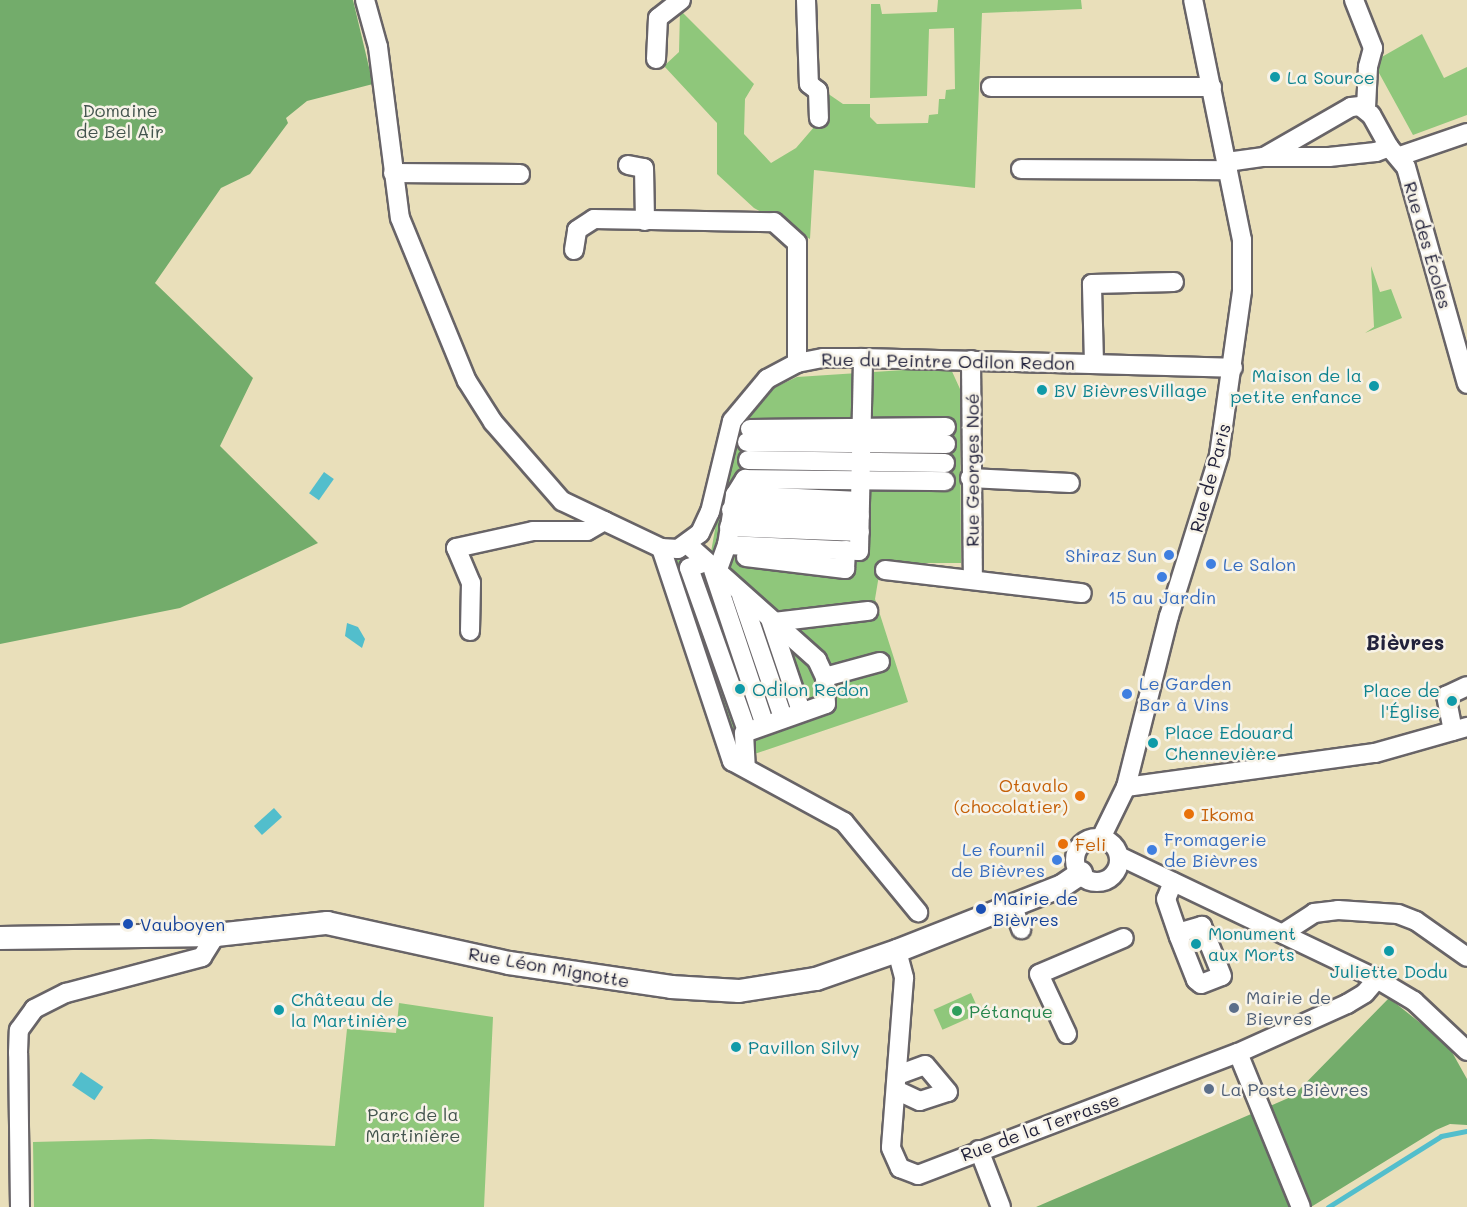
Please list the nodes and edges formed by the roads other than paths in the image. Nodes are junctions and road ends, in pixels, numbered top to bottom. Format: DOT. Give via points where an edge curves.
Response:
graph roads {
  1 [pos="365,0"];
  2 [pos="681,0"];
  3 [pos="806,0"];
  4 [pos="1193,0"];
  5 [pos="1354,0"];
  6 [pos="656,59"];
  7 [pos="991,87"];
  8 [pos="1212,87"];
  9 [pos="1366,108"];
  10 [pos="819,118"];
  11 [pos="1467,133"];
  12 [pos="1394,151"];
  13 [pos="1264,157"];
  14 [pos="628,165"];
  15 [pos="1228,166"];
  16 [pos="1021,169"];
  17 [pos="393,173"];
  18 [pos="520,174"];
  19 [pos="645,221"];
  20 [pos="574,250"];
  21 [pos="1174,282"];
  22 [pos="863,358"];
  23 [pos="972,360"];
  24 [pos="797,363"];
  25 [pos="1094,363"];
  26 [pos="1233,368"];
  27 [pos="1467,384"];
  28 [pos="862,444"];
  29 [pos="945,454"];
  30 [pos="970,478"];
  31 [pos="861,481"];
  32 [pos="1070,483"];
  33 [pos="732,511"];
  34 [pos="860,516"];
  35 [pos="604,521"];
  36 [pos="687,544"];
  37 [pos="661,548"];
  38 [pos="770,556"];
  39 [pos="885,570"];
  40 [pos="973,579"];
  41 [pos="740,593"];
  42 [pos="1082,593"];
  43 [pos="868,611"];
  44 [pos="771,620"];
  45 [pos="470,631"];
  46 [pos="880,662"];
  47 [pos="825,677"];
  48 [pos="1467,686"];
  49 [pos="801,711"];
  50 [pos="783,718"];
  51 [pos="765,725"];
  52 [pos="1460,729"];
  53 [pos="747,731"];
  54 [pos="746,767"];
  55 [pos="1126,787"];
  56 [pos="1101,838"];
  57 [pos="1119,856"];
  58 [pos="1081,873"];
  59 [pos="1112,876"];
  60 [pos="1164,879"];
  61 [pos="1012,905"];
  62 [pos="918,912"];
  63 [pos="1021,929"];
  64 [pos="1285,932"];
  65 [pos="1178,933"];
  66 [pos="216,935"];
  67 [pos="0,938"];
  68 [pos="1124,938"];
  69 [pos="897,951"];
  70 [pos="1467,957"];
  71 [pos="1377,979"];
  72 [pos="1067,1034"];
  73 [pos="1467,1051"];
  74 [pos="1238,1053"];
  75 [pos="979,1150"];
  76 [pos="1301,1206"];
  77 [pos="20,1207"];
  78 [pos="1001,1207"];
  1 -- 17 [label="street" via="378,47"];
  2 -- 6 [label="street" via="658,18"];
  3 -- 10 [label="street" via="809,84 818,91"];
  4 -- 8 [label="street, Rue de Paris"];
  5 -- 9 [label="street" via="1373,48"];
  7 -- 8 [label="street"];
  8 -- 15 [label="street, Rue de Paris"];
  9 -- 12 [label="street, Rue des Écoles"];
  9 -- 13 [label="street" via="1351,107"];
  11 -- 12 [label="street"];
  12 -- 13 [label="street"];
  12 -- 27 [label="street, Rue des Écoles"];
  13 -- 15 [label="street"];
  14 -- 19 [label="street" via="644,168"];
  15 -- 16 [label="street"];
  15 -- 26 [label="street, Rue de Paris" via="1243,263"];
  17 -- 18 [label="street"];
  17 -- 35 [label="street" via="400,218 467,381 493,422 548,488 562,501"];
  19 -- 20 [label="street" via="594,219 577,230"];
  19 -- 24 [label="street" via="774,222 785,230 797,243"];
  21 -- 25 [label="street" via="1092,284"];
  22 -- 23 [label="street, Rue du Peintre Odilon Redon"];
  22 -- 24 [label="street, Rue du Peintre Odilon Redon" via="823,358"];
  22 -- 28 [label="street"];
  23 -- 25 [label="street, Rue du Peintre Odilon Redon"];
  23 -- 30 [label="street, Rue Georges Noé"];
  24 -- 36 [label="street, Rue du Peintre Odilon Redon" via="767,379 732,421 705,524"];
  25 -- 26 [label="street, Rue du Peintre Odilon Redon"];
  26 -- 55 [label="street, Rue de Paris" via="1219,455 1168,616"];
  28 -- 28 [label="street" via="748,444"];
  28 -- 29 [label="street"];
  28 -- 29 [label="street"];
  28 -- 31 [label="street"];
  29 -- 31 [label="street"];
  30 -- 32 [label="street"];
  30 -- 40 [label="street, Rue Georges Noé"];
  31 -- 33 [label="street" via="745,479"];
  31 -- 34 [label="street"];
  33 -- 34 [label="street"];
  33 -- 34 [label="street"];
  33 -- 38 [label="street"];
  34 -- 38 [label="street" via="859,551"];
  35 -- 37 [label="street"];
  35 -- 45 [label="street" via="587,531 534,531 456,548 471,583"];
  36 -- 37 [label="street" via="678,549"];
  36 -- 38 [label="street"];
  37 -- 54 [label="street" via="732,761"];
  38 -- 41 [label="street"];
  38 -- 51 [label="street"];
  38 -- 53 [label="street" via="689,568"];
  39 -- 40 [label="street"];
  40 -- 42 [label="street"];
  41 -- 44 [label="street"];
  41 -- 50 [label="street"];
  43 -- 44 [label="street"];
  44 -- 47 [label="street" via="817,660"];
  44 -- 49 [label="street"];
  46 -- 47 [label="street"];
  47 -- 49 [label="street" via="826,704"];
  48 -- 52 [label="street" via="1446,696"];
  49 -- 50 [label="street"];
  50 -- 51 [label="street"];
  51 -- 53 [label="street"];
  52 -- 55 [label="street" via="1375,753"];
  53 -- 54 [label="street" via="742,736"];
  54 -- 62 [label="street" via="844,822"];
  55 -- 56 [label="street, Rue de Paris"];
  56 -- 57 [label="street" via="1113,844"];
  56 -- 58 [label="street" via="1090,839 1079,848 1076,861"];
  57 -- 59 [label="street"];
  57 -- 60 [label="street"];
  58 -- 59 [label="street" via="1095,881"];
  58 -- 61 [label="main road, Rue Léon Mignotte" via="1062,886"];
  59 -- 60 [label="street"];
  60 -- 64 [label="street"];
  60 -- 65 [label="street" via="1166,899"];
  61 -- 63 [label="street"];
  61 -- 69 [label="main road, Rue Léon Mignotte"];
  64 -- 70 [label="street" via="1314,913 1338,910 1398,914 1422,925"];
  64 -- 71 [label="street"];
  66 -- 67 [label="main road, Rue Léon Mignotte"];
  66 -- 69 [label="main road, Rue Léon Mignotte" via="327,923 509,963 671,987 739,991 816,979"];
  66 -- 77 [label="street" via="202,957 66,993 34,1009 19,1030"];
  68 -- 72 [label="street" via="1039,974"];
  69 -- 75 [label="street, Rue de la Terrasse" via="904,978 891,1148 906,1173 918,1174"];
  71 -- 73 [label="street" via="1414,1001"];
  71 -- 74 [label="street, Rue de la Terrasse" via="1365,993 1347,1004"];
  74 -- 75 [label="street, Rue de la Terrasse"];
  74 -- 76 [label="street"];
  75 -- 78 [label="street"];
}
